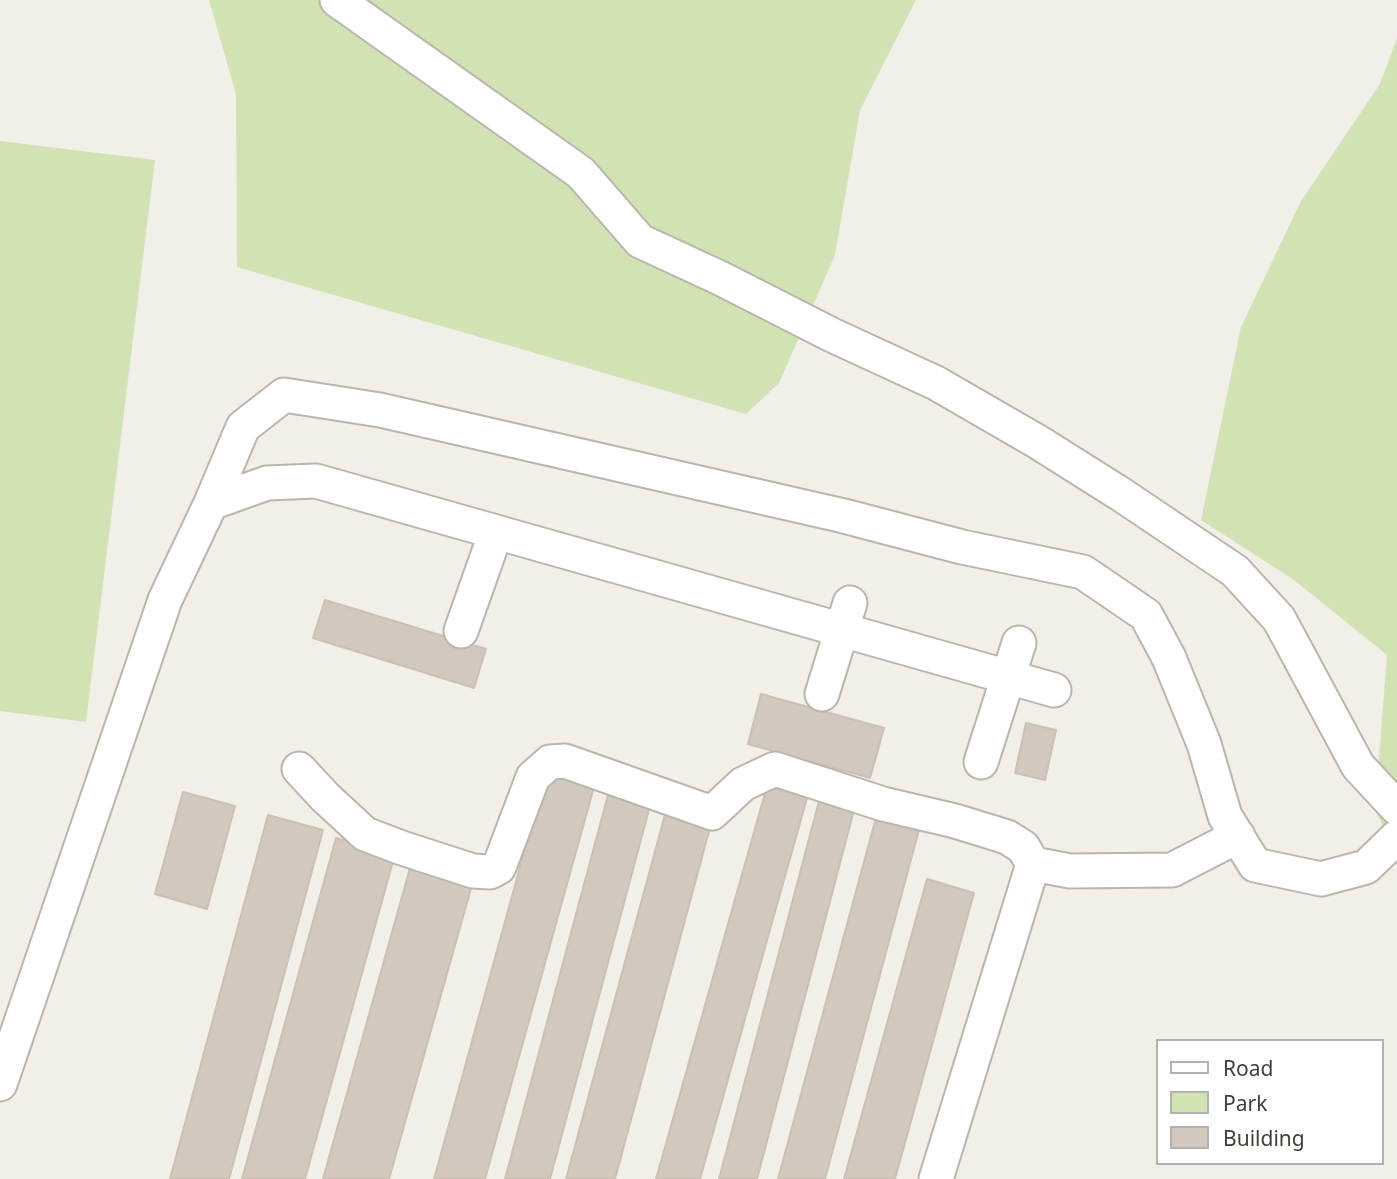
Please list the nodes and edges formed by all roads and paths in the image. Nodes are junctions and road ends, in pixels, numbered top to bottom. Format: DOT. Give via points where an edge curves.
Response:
graph roads {
  1 [pos="337,0"];
  2 [pos="211,503"];
  3 [pos="496,532"];
  4 [pos="846,616"];
  5 [pos="461,631"];
  6 [pos="1019,643"];
  7 [pos="1054,690"];
  8 [pos="822,694"];
  9 [pos="981,762"];
  10 [pos="299,769"];
  11 [pos="1397,808"];
  12 [pos="1238,836"];
  13 [pos="1397,837"];
  14 [pos="1033,864"];
  15 [pos="0,1084"];
  16 [pos="936,1179"];
  1 -- 11 [label="street" via="581,173 640,241 936,383 1038,442 1235,571 1279,619 1358,766"];
  2 -- 3 [label="street" via="267,483 316,481"];
  2 -- 12 [label="street" via="243,427 284,395 380,410 1083,572 1146,615 1169,658 1204,744 1225,816"];
  2 -- 15 [label="street" via="165,600"];
  3 -- 4 [label="street"];
  3 -- 5 [label="street"];
  4 -- 7 [label="street"];
  4 -- 8 [label="street"];
  6 -- 9 [label="street"];
  10 -- 14 [label="street" via="365,834 473,871 490,872 499,867 533,777 550,762 565,761 712,813 743,784 775,769 1007,837 1023,847"];
  12 -- 13 [label="street" via="1255,865 1321,879 1366,867"];
  12 -- 14 [label="street" via="1172,870 1070,872"];
  14 -- 16 [label="street"];
}
